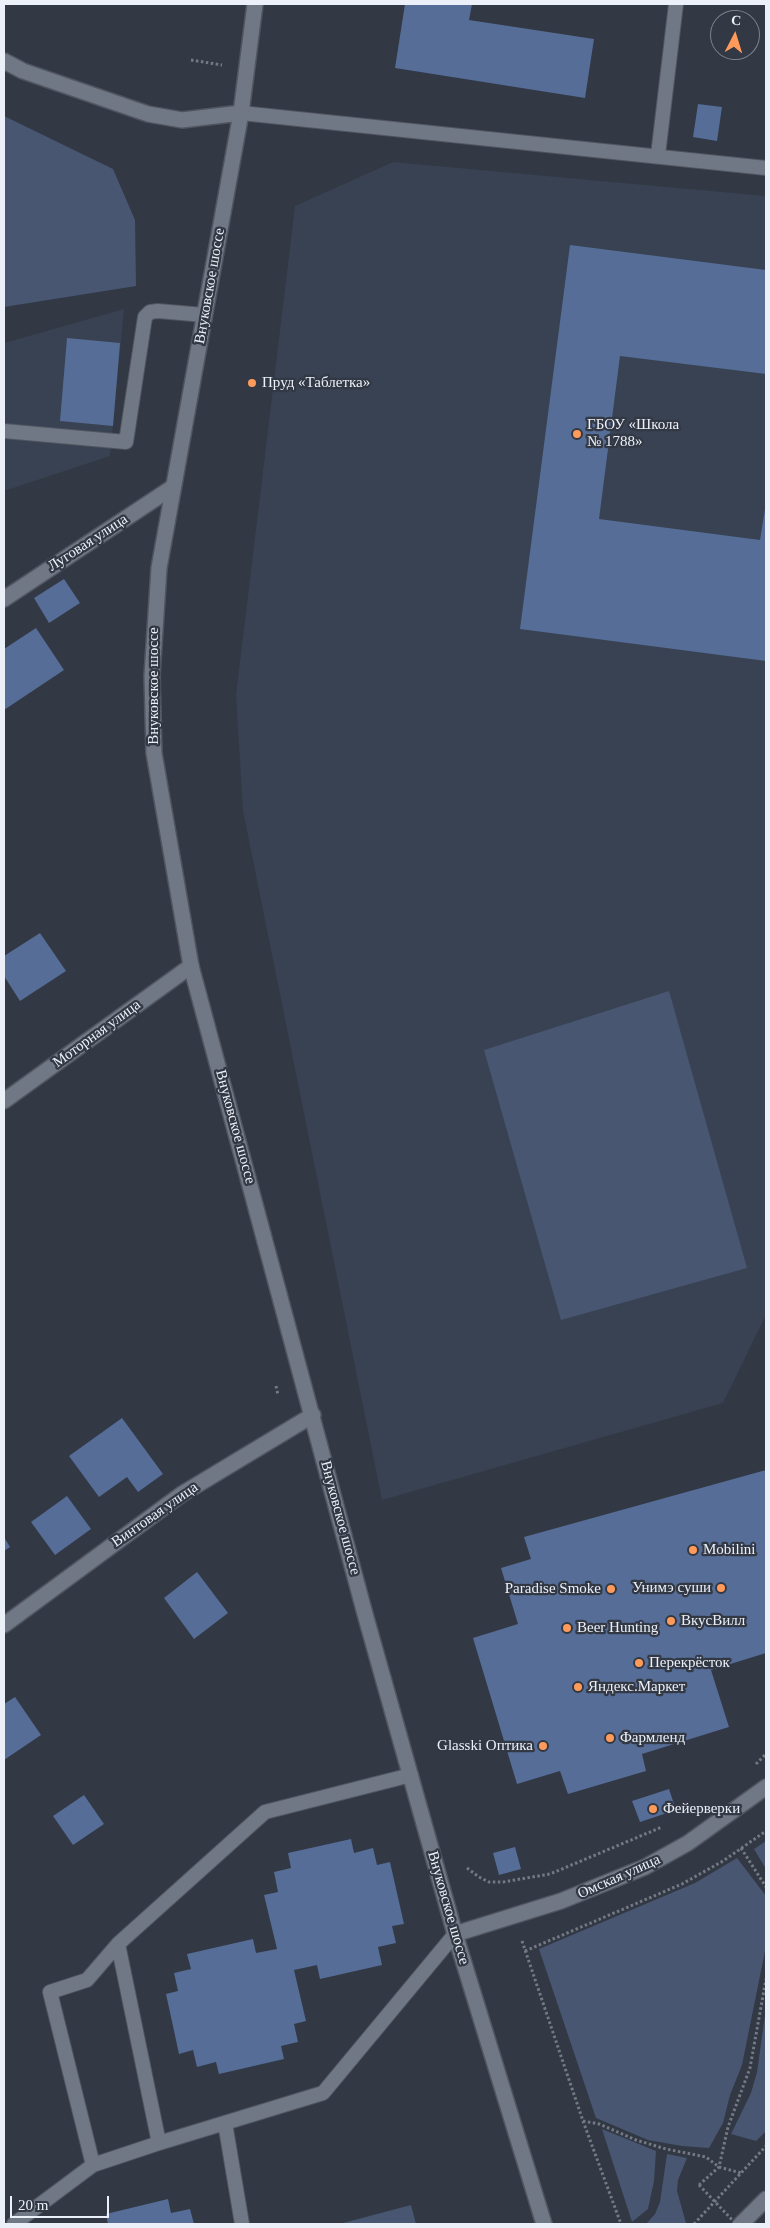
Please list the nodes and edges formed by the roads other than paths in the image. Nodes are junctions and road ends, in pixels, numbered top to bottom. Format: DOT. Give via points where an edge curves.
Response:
graph roads {
  1 [pos="255,4"];
  2 [pos="676,4"];
  3 [pos="4,61"];
  4 [pos="241,113"];
  5 [pos="658,156"];
  6 [pos="766,168"];
  7 [pos="204,315"];
  8 [pos="4,430"];
  9 [pos="173,487"];
  10 [pos="4,599"];
  11 [pos="191,966"];
  12 [pos="4,1101"];
  13 [pos="313,1415"];
  14 [pos="4,1625"];
  15 [pos="411,1775"];
  16 [pos="766,1787"];
  17 [pos="455,1934"];
  18 [pos="118,1944"];
  19 [pos="226,2123"];
  20 [pos="159,2143"];
  21 [pos="94,2165"];
  22 [pos="766,2199"];
  23 [pos="14,2224"];
  24 [pos="242,2224"];
  25 [pos="544,2224"];
  26 [pos="741,2224"];
  1 -- 4 [label="street, Внуковское шоссе"];
  2 -- 5 [label="lane"];
  3 -- 4 [label="street" via="23,71 148,114 182,120"];
  4 -- 5 [label="lane"];
  4 -- 7 [label="street, Внуковское шоссе"];
  5 -- 6 [label="lane"];
  7 -- 8 [label="lane" via="158,311 145,317 126,442"];
  7 -- 9 [label="street, Внуковское шоссе"];
  9 -- 10 [label="street, Луговая улица"];
  9 -- 11 [label="street, Внуковское шоссе" via="154,620 152,715 154,753"];
  11 -- 12 [label="street, Моторная улица"];
  11 -- 13 [label="street, Внуковское шоссе"];
  13 -- 14 [label="street, Винтовая улица" via="182,1494"];
  13 -- 15 [label="street, Внуковское шоссе"];
  15 -- 17 [label="street, Внуковское шоссе"];
  15 -- 18 [label="lane" via="265,1812"];
  16 -- 17 [label="street, Омская улица" via="688,1843 645,1867 561,1901"];
  17 -- 19 [label="lane" via="322,2093"];
  17 -- 25 [label="street, Внуковское шоссе"];
  18 -- 20 [label="lane"];
  18 -- 21 [label="lane" via="87,1980 50,1992"];
  19 -- 20 [label="lane"];
  19 -- 24 [label="lane"];
  20 -- 21 [label="lane"];
  21 -- 23 [label="lane"];
  22 -- 26 [label="street"];
}
